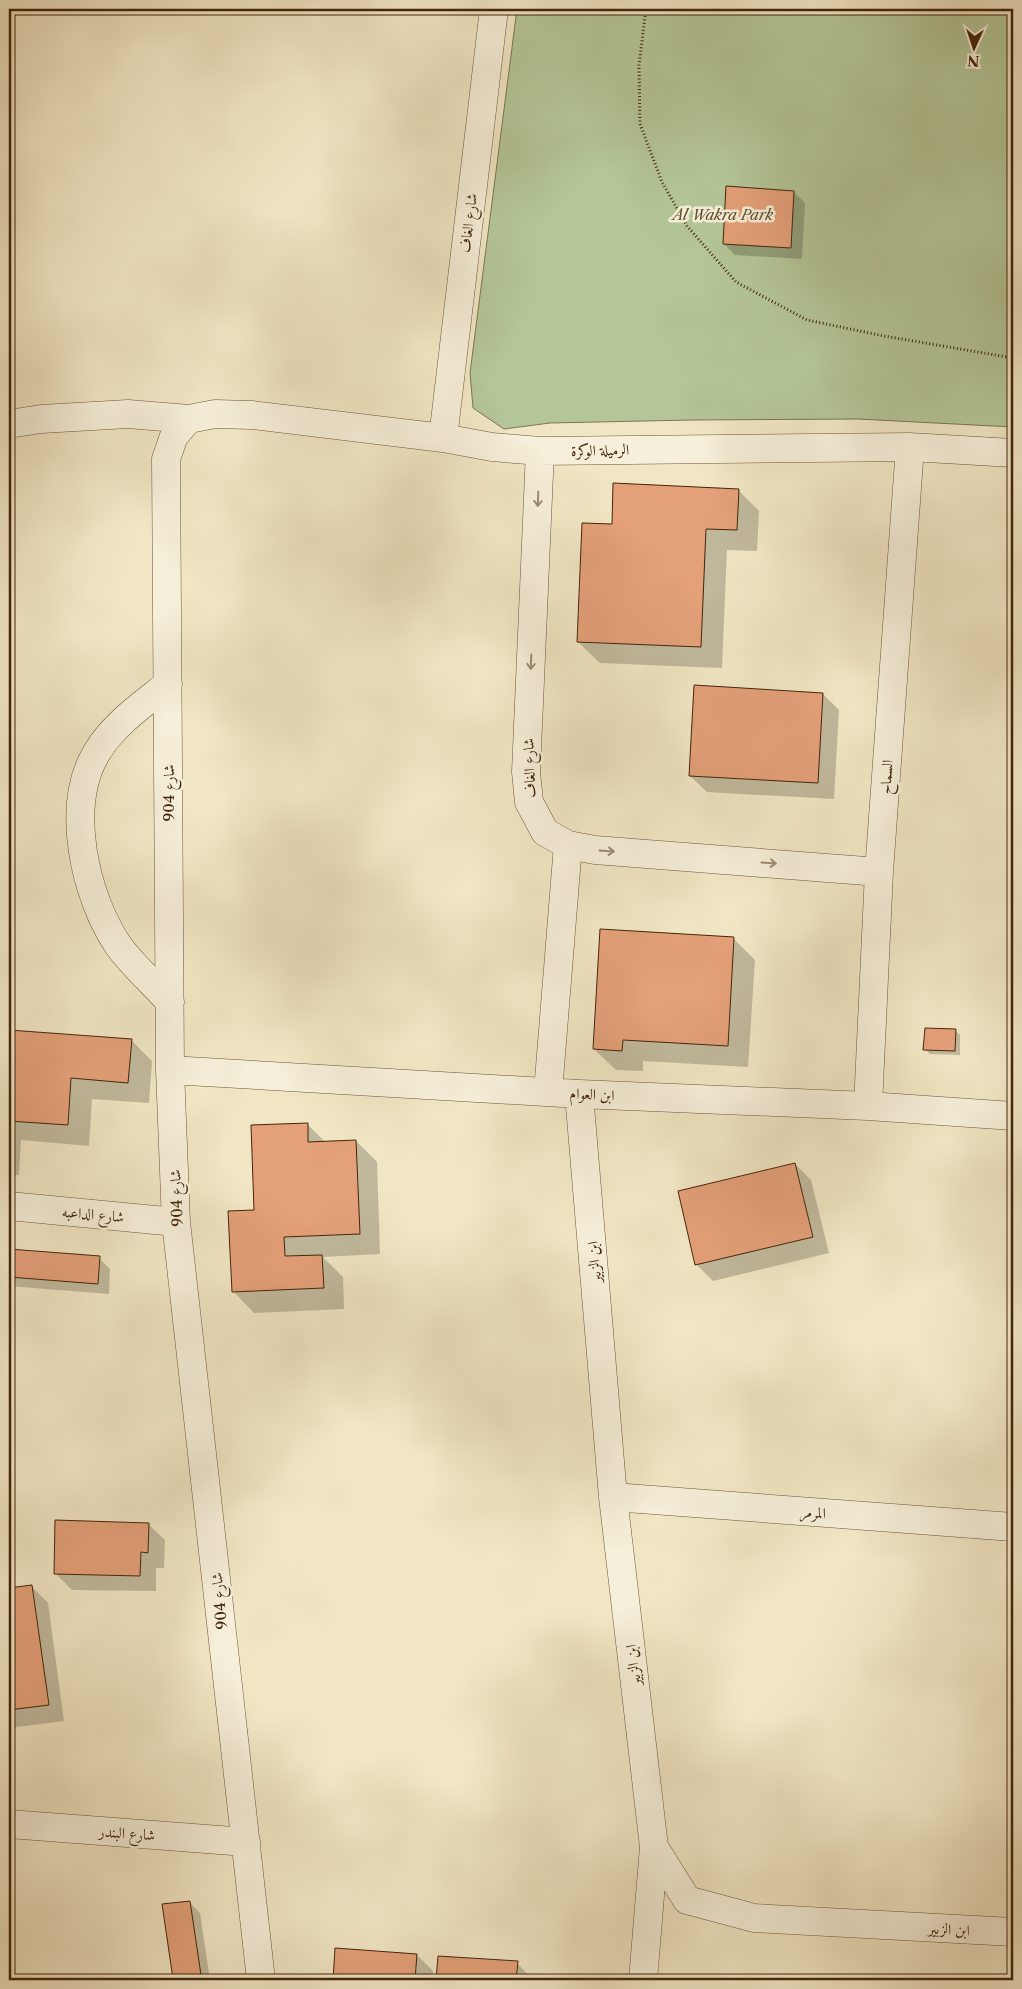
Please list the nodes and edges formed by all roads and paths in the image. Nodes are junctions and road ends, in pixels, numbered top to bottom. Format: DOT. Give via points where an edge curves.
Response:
graph roads {
  1 [pos="494,9"];
  2 [pos="646,9"];
  3 [pos="1013,358"];
  4 [pos="189,419"];
  5 [pos="9,424"];
  6 [pos="443,438"];
  7 [pos="910,447"];
  8 [pos="540,451"];
  9 [pos="1013,452"];
  10 [pos="168,684"];
  11 [pos="568,845"];
  12 [pos="879,872"];
  13 [pos="170,1002"];
  14 [pos="170,1070"];
  15 [pos="548,1092"];
  16 [pos="579,1094"];
  17 [pos="868,1106"];
  18 [pos="1013,1116"];
  19 [pos="9,1206"];
  20 [pos="176,1222"];
  21 [pos="613,1498"];
  22 [pos="1013,1527"];
  23 [pos="9,1824"];
  24 [pos="246,1842"];
  25 [pos="654,1847"];
  26 [pos="1013,1932"];
  27 [pos="261,1980"];
  28 [pos="643,1980"];
  1 -- 6 [label="street, شارع الغاف"];
  2 -- 3 [label="path" via="640,65 640,124 662,182 687,226 736,282 807,320"];
  4 -- 5 [label="street, الرميلة الوكرة" via="128,414"];
  4 -- 6 [label="street, الرميلة الوكرة" via="215,414 252,415"];
  4 -- 10 [label="street, شارع 904" via="174,436 166,459"];
  6 -- 8 [label="street, الرميلة الوكرة"];
  7 -- 8 [label="street, الرميلة الوكرة"];
  7 -- 9 [label="street, الرميلة الوكرة"];
  7 -- 12 [label="street, السماح"];
  8 -- 11 [label="street, شارع الغاف, one-way" via="526,772 529,802 545,832"];
  10 -- 13 [label="street, شارع 904"];
  10 -- 13 [label="street" via="117,725 96,753 85,778 80,814 83,854 94,897 118,946"];
  11 -- 12 [label="street, شارع الغاف, one-way" via="605,851"];
  11 -- 15 [label="street"];
  12 -- 17 [label="street, السماح"];
  13 -- 14 [label="street, شارع 904"];
  14 -- 15 [label="street, ابن العوام"];
  14 -- 20 [label="street, شارع 904"];
  15 -- 16 [label="street, ابن العوام"];
  16 -- 17 [label="street, ابن العوام"];
  16 -- 21 [label="street, ابن الزبير"];
  17 -- 18 [label="street, ابن العوام"];
  19 -- 20 [label="street, شارع الداعبه"];
  20 -- 24 [label="street, شارع 904"];
  21 -- 22 [label="street, المرمر"];
  21 -- 25 [label="street, ابن الزبير"];
  23 -- 24 [label="street, شارع البندر"];
  24 -- 27 [label="street, شارع 904"];
  25 -- 26 [label="street, ابن الزبير" via="687,1900 754,1918"];
  25 -- 28 [label="street"];
}
